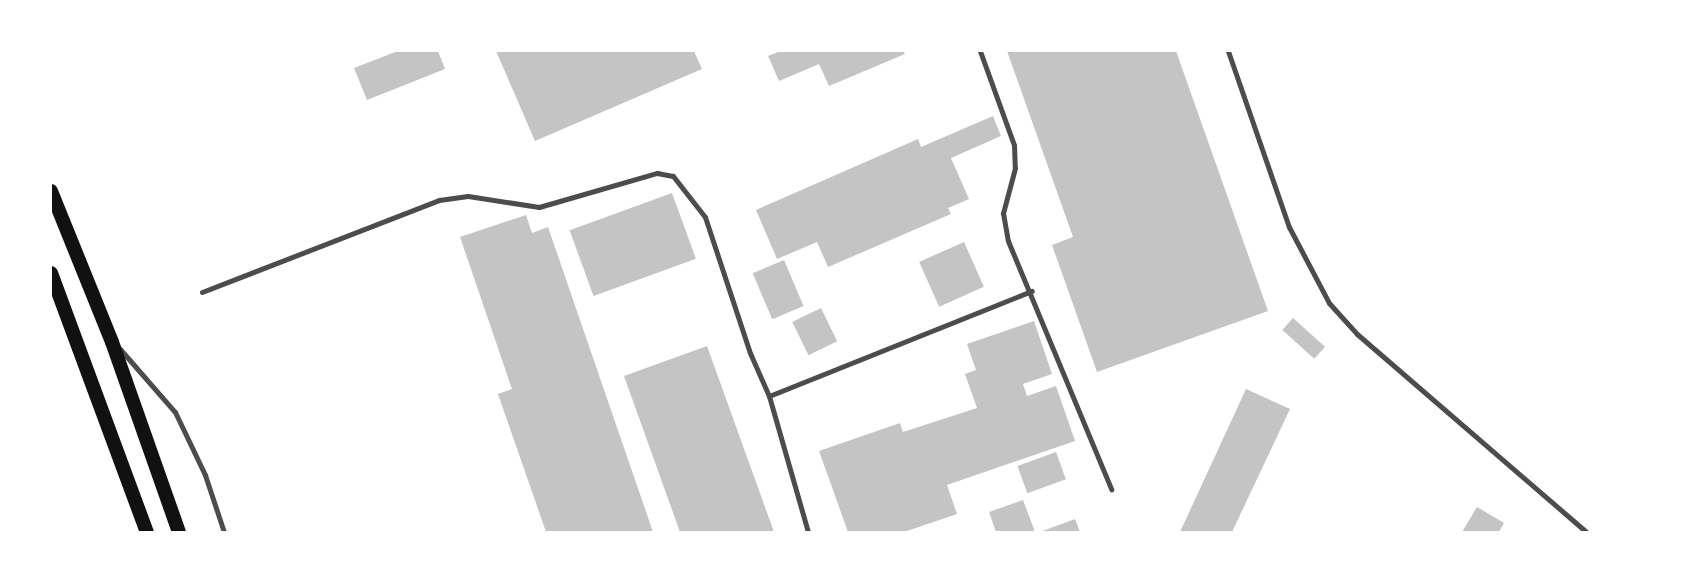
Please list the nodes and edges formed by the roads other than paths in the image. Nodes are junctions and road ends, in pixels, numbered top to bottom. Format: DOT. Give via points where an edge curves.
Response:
graph roads {
  1 [pos="981,51"];
  2 [pos="1228,51"];
  3 [pos="51,191"];
  4 [pos="52,277"];
  5 [pos="1032,291"];
  6 [pos="202,292"];
  7 [pos="112,342"];
  8 [pos="769,396"];
  9 [pos="1111,489"];
  10 [pos="147,532"];
  11 [pos="179,532"];
  12 [pos="224,532"];
  13 [pos="808,532"];
  14 [pos="1586,532"];
  1 -- 5 [label="lane" via="1014,145 1015,168 1006,196 1004,227"];
  2 -- 14 [label="lane" via="1289,227 1329,303 1357,334"];
  3 -- 7 [label="main road"];
  4 -- 10 [label="main road"];
  5 -- 8 [label="lane"];
  5 -- 9 [label="lane"];
  6 -- 8 [label="lane" via="439,200 468,196 539,207 665,173 680,181 705,218 750,354"];
  7 -- 11 [label="main road"];
  7 -- 12 [label="lane" via="175,412 205,475"];
  8 -- 13 [label="lane"];
}
